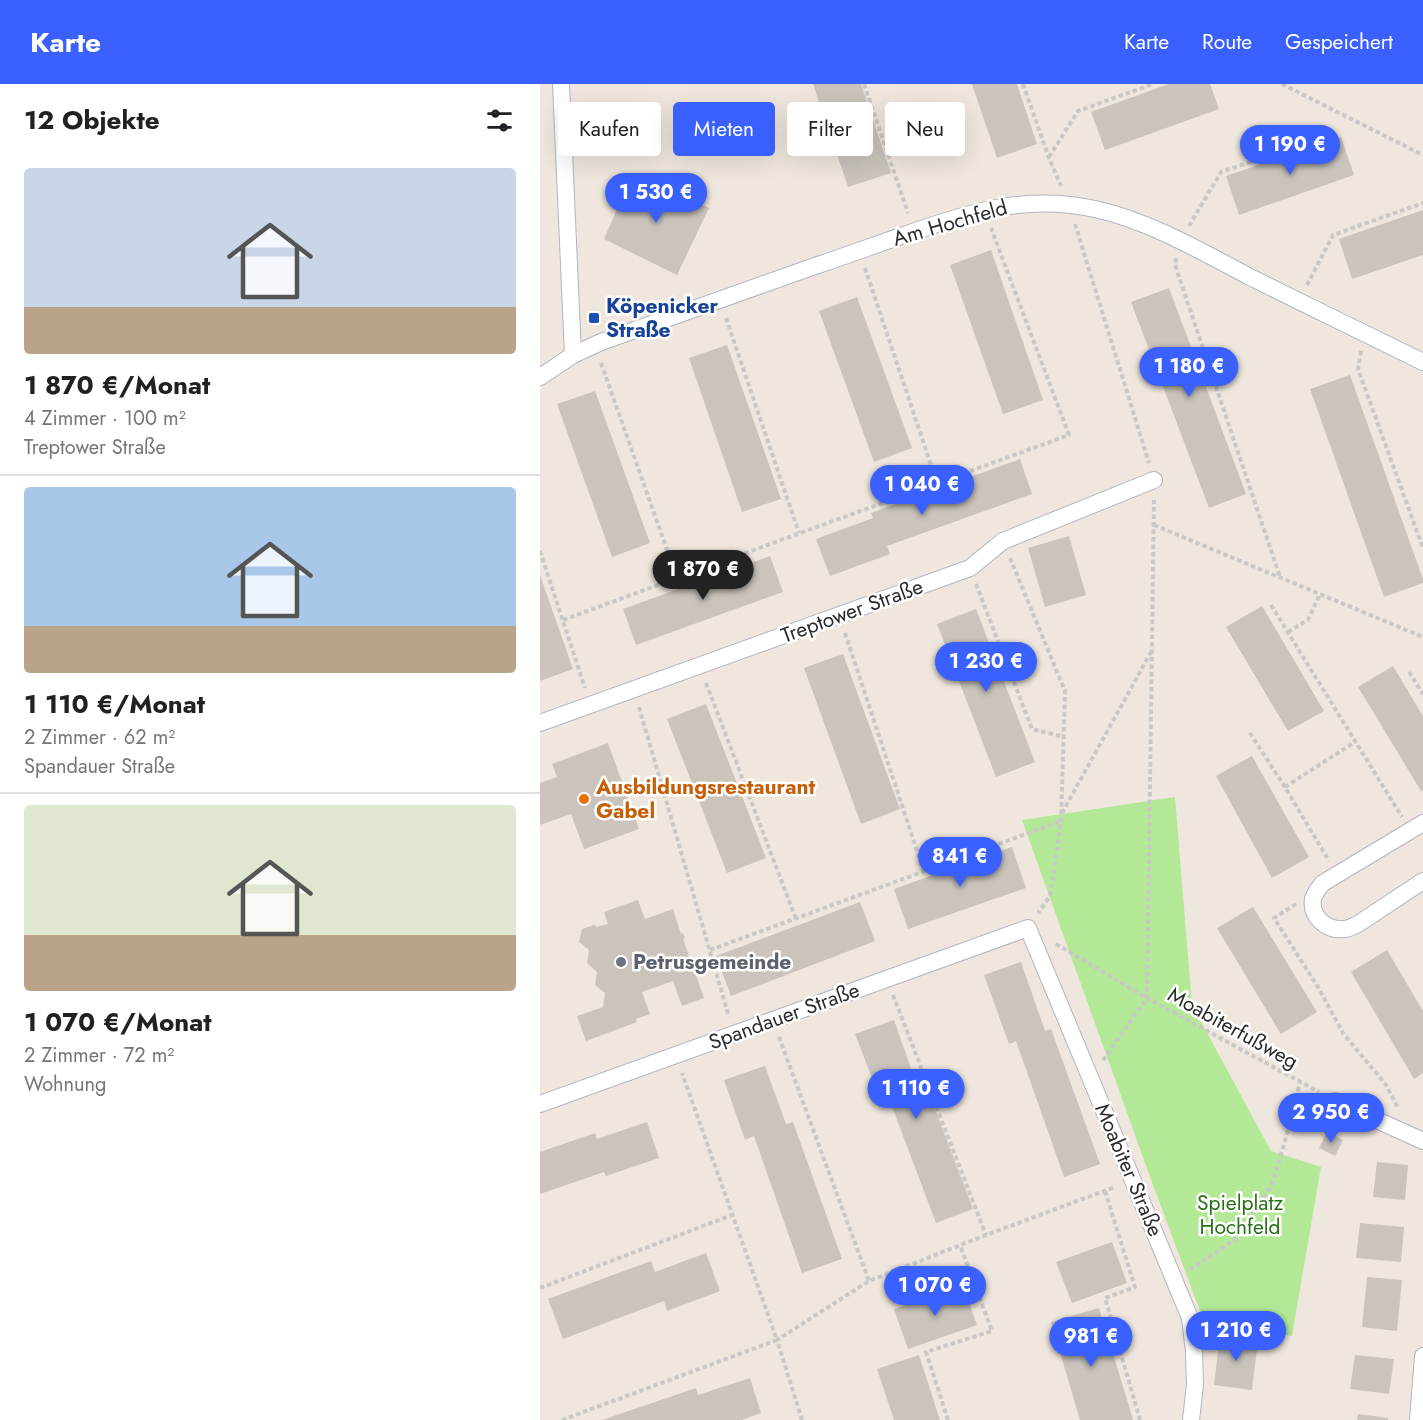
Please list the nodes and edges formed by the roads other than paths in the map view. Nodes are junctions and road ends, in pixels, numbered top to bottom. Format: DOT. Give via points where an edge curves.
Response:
graph roads {
  1 [pos="561,84"];
  2 [pos="573,355"];
  3 [pos="1423,362"];
  4 [pos="540,377"];
  5 [pos="1154,480"];
  6 [pos="540,723"];
  7 [pos="1416,827"];
  8 [pos="1423,881"];
  9 [pos="1028,928"];
  10 [pos="1335,1101"];
  11 [pos="540,1104"];
  12 [pos="1419,1139"];
  13 [pos="1423,1356"];
  14 [pos="1191,1420"];
  15 [pos="1418,1420"];
  1 -- 2 [label="street"];
  2 -- 3 [label="street, Am Hochfeld" via="915,231 984,209 1042,203 1095,209 1124,217 1181,241"];
  2 -- 4 [label="street, Am Hochfeld"];
  5 -- 6 [label="street, Treptower Straße" via="1003,541 970,568"];
  7 -- 8 [label="street" via="1323,882 1313,899 1313,909 1326,925 1346,929"];
  9 -- 11 [label="street, Spandauer Straße"];
  9 -- 14 [label="street, Moabiter Straße" via="1190,1318 1195,1385"];
  10 -- 12 [label="street"];
  13 -- 15 [label="street"];
}
